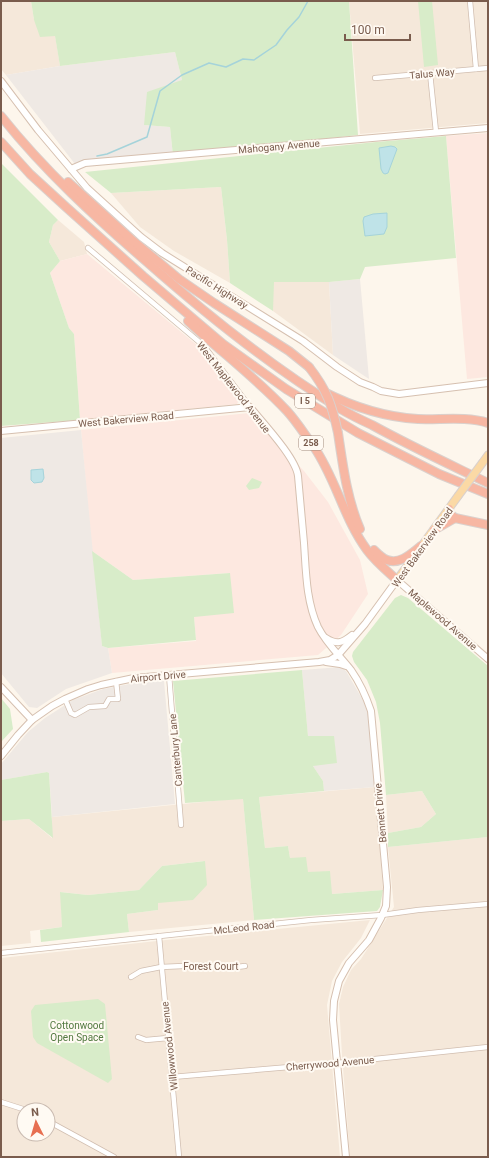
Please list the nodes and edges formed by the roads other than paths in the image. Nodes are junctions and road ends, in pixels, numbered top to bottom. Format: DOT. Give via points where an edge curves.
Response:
graph roads {
  1 [pos="470,1"];
  2 [pos="488,68"];
  3 [pos="476,69"];
  4 [pos="430,73"];
  5 [pos="376,78"];
  6 [pos="1,81"];
  7 [pos="1,116"];
  8 [pos="488,128"];
  9 [pos="436,132"];
  10 [pos="1,142"];
  11 [pos="28,147"];
  12 [pos="71,169"];
  13 [pos="88,248"];
  14 [pos="143,276"];
  15 [pos="284,371"];
  16 [pos="488,383"];
  17 [pos="250,407"];
  18 [pos="488,423"];
  19 [pos="1,431"];
  20 [pos="488,455"];
  21 [pos="297,472"];
  22 [pos="488,483"];
  23 [pos="488,494"];
  24 [pos="450,509"];
  25 [pos="455,518"];
  26 [pos="488,525"];
  27 [pos="434,530"];
  28 [pos="421,546"];
  29 [pos="374,550"];
  30 [pos="397,580"];
  31 [pos="365,624"];
  32 [pos="322,635"];
  33 [pos="338,655"];
  34 [pos="488,659"];
  35 [pos="319,662"];
  36 [pos="349,668"];
  37 [pos="169,675"];
  38 [pos="116,681"];
  39 [pos="1,687"];
  40 [pos="66,699"];
  41 [pos="32,720"];
  42 [pos="1,756"];
  43 [pos="181,826"];
  44 [pos="488,904"];
  45 [pos="382,915"];
  46 [pos="159,936"];
  47 [pos="1,952"];
  48 [pos="245,966"];
  49 [pos="161,967"];
  50 [pos="131,977"];
  51 [pos="138,1037"];
  52 [pos="168,1038"];
  53 [pos="488,1047"];
  54 [pos="337,1063"];
  55 [pos="172,1077"];
  56 [pos="1,1102"];
  57 [pos="16,1107"];
  58 [pos="56,1125"];
  59 [pos="114,1157"];
  60 [pos="179,1157"];
  61 [pos="346,1157"];
  1 -- 3 [label="street"];
  2 -- 3 [label="street, Talus Way"];
  3 -- 4 [label="street, Talus Way"];
  4 -- 5 [label="street, Talus Way"];
  4 -- 9 [label="street"];
  6 -- 12 [label="street, Pacific Highway"];
  7 -- 11 [label="highway, I 5"];
  8 -- 9 [label="street, Mahogany Avenue"];
  9 -- 12 [label="street, Mahogany Avenue" via="84,163"];
  10 -- 14 [label="highway, I 5" via="30,174"];
  11 -- 15 [label="highway, I 5" via="76,198 191,300"];
  11 -- 29 [label="highway, bridge" via="179,279 289,351 309,367 326,391 333,410 351,505 363,534"];
  12 -- 16 [label="street, Pacific Highway" via="87,188 162,253 303,341 360,382 381,391 399,394"];
  13 -- 17 [label="street, West Maplewood Avenue" via="204,346"];
  14 -- 23 [label="highway, I 5" via="223,344 286,389 358,433 439,474"];
  14 -- 30 [label="highway, 258" via="296,421 326,466 367,550"];
  15 -- 18 [label="highway" via="344,402 380,414"];
  15 -- 22 [label="highway, I 5" via="339,408"];
  17 -- 19 [label="street, West Bakerview Road"];
  17 -- 21 [label="street, West Maplewood Avenue" via="289,456"];
  20 -- 24 [label="main road, West Bakerview Road, bridge"];
  21 -- 32 [label="street, Bennett Drive" via="309,598"];
  24 -- 25 [label="highway" via="450,514"];
  24 -- 27 [label="main road, West Bakerview Road"];
  25 -- 26 [label="highway"];
  25 -- 27 [label="highway"];
  27 -- 28 [label="main road, West Bakerview Road"];
  28 -- 29 [label="highway" via="405,558 395,561 382,558"];
  28 -- 30 [label="main road, West Bakerview Road"];
  29 -- 30 [label="highway"];
  30 -- 31 [label="street, West Bakerview Road"];
  30 -- 34 [label="street, Maplewood Avenue"];
  31 -- 32 [label="street" via="343,642 334,642"];
  31 -- 33 [label="street, West Bakerview Road"];
  32 -- 33 [label="street, Bennett Drive"];
  33 -- 35 [label="street, Airport Drive"];
  33 -- 36 [label="street, Bennett Drive"];
  35 -- 36 [label="street" via="340,664"];
  35 -- 37 [label="street, Airport Drive"];
  36 -- 45 [label="street, Bennett Drive" via="362,688 371,711 387,887 386,906"];
  37 -- 38 [label="street, Airport Drive"];
  37 -- 43 [label="street, Canterbury Lane"];
  38 -- 40 [label="street, Airport Drive"];
  38 -- 40 [label="street" via="118,699 109,699 104,706 89,707 75,715 71,714"];
  39 -- 41 [label="street"];
  40 -- 41 [label="street, Airport Drive"];
  41 -- 42 [label="street, Airport Drive"];
  44 -- 45 [label="street, McLeod Road"];
  45 -- 46 [label="street, McLeod Road"];
  45 -- 54 [label="street, Bennett Drive" via="369,940 349,963 339,981 333,1020"];
  46 -- 47 [label="street, McLeod Road"];
  46 -- 49 [label="street, Willowwood Avenue"];
  48 -- 49 [label="street, Forest Court"];
  49 -- 50 [label="street, Forest Court" via="141,971"];
  49 -- 52 [label="street, Willowwood Avenue"];
  51 -- 52 [label="street" via="146,1040"];
  52 -- 55 [label="street, Willowwood Avenue"];
  53 -- 54 [label="street, Cherrywood Avenue"];
  54 -- 55 [label="street, Cherrywood Avenue"];
  54 -- 61 [label="street, Bennett Drive"];
  55 -- 60 [label="street, Willowwood Avenue"];
  56 -- 57 [label="street"];
  58 -- 59 [label="street"];
}
